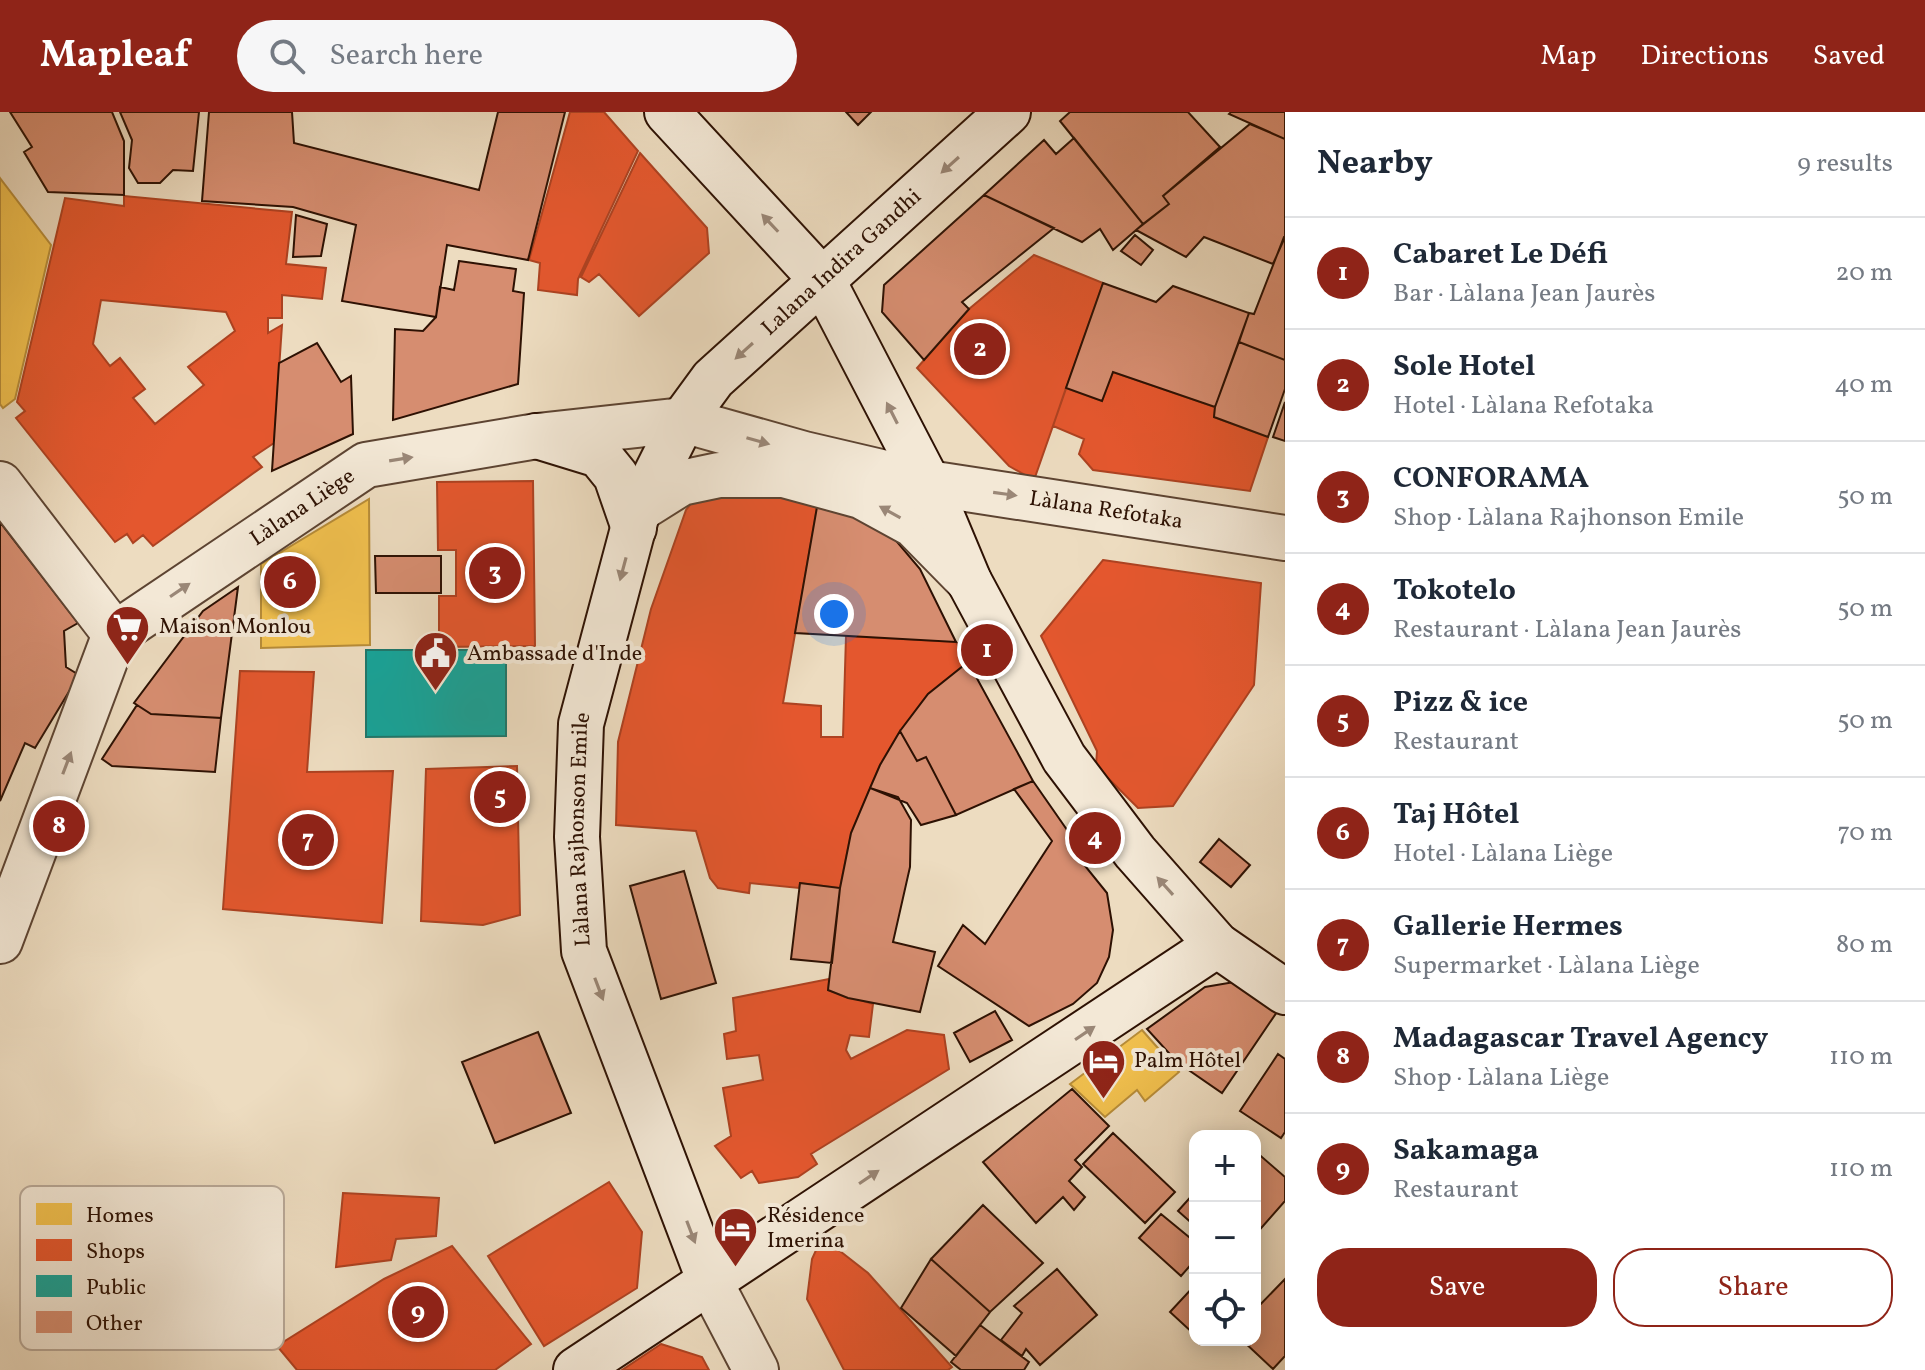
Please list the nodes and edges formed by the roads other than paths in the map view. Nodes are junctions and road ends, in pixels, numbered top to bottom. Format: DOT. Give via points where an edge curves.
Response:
graph roads {
  1 [pos="667,112"];
  2 [pos="1008,112"];
  3 [pos="823,281"];
  4 [pos="683,420"];
  5 [pos="537,436"];
  6 [pos="928,483"];
  7 [pos="0,484"];
  8 [pos="636,519"];
  9 [pos="1285,538"];
  10 [pos="969,581"];
  11 [pos="115,634"];
  12 [pos="0,941"];
  13 [pos="1217,945"];
  14 [pos="1285,992"];
  15 [pos="710,1282"];
  16 [pos="576,1370"];
  17 [pos="756,1370"];
  3 -- 1 [label="street, one-way"];
  2 -- 3 [label="street, Lalana Indira Gandhi, one-way"];
  3 -- 4 [label="street, Lalana Indira Gandhi, one-way" via="713,379"];
  6 -- 3 [label="street, one-way"];
  4 -- 5 [label="street, Làlana Liège"];
  4 -- 6 [label="street, Làlana Liège, one-way"];
  4 -- 8 [label="street, Làlana Rajhonson Emile"];
  5 -- 8 [label="street" via="599,455 616,476"];
  11 -- 5 [label="street, Làlana Liège, one-way" via="366,465"];
  6 -- 9 [label="street, Làlana Refotaka, one-way"];
  6 -- 10 [label="street"];
  7 -- 11 [label="street"];
  10 -- 8 [label="street, one-way" via="914,525 861,496 784,475 719,475 681,483"];
  8 -- 15 [label="street, Làlana Rajhonson Emile, one-way" via="581,724 577,837 584,951"];
  13 -- 10 [label="street, one-way" via="1135,852 1064,758"];
  12 -- 11 [label="street, one-way"];
  13 -- 14 [label="street"];
  15 -- 13 [label="street, one-way"];
  15 -- 16 [label="street"];
  15 -- 17 [label="street, Làlana Rajhonson Emile"];
}
